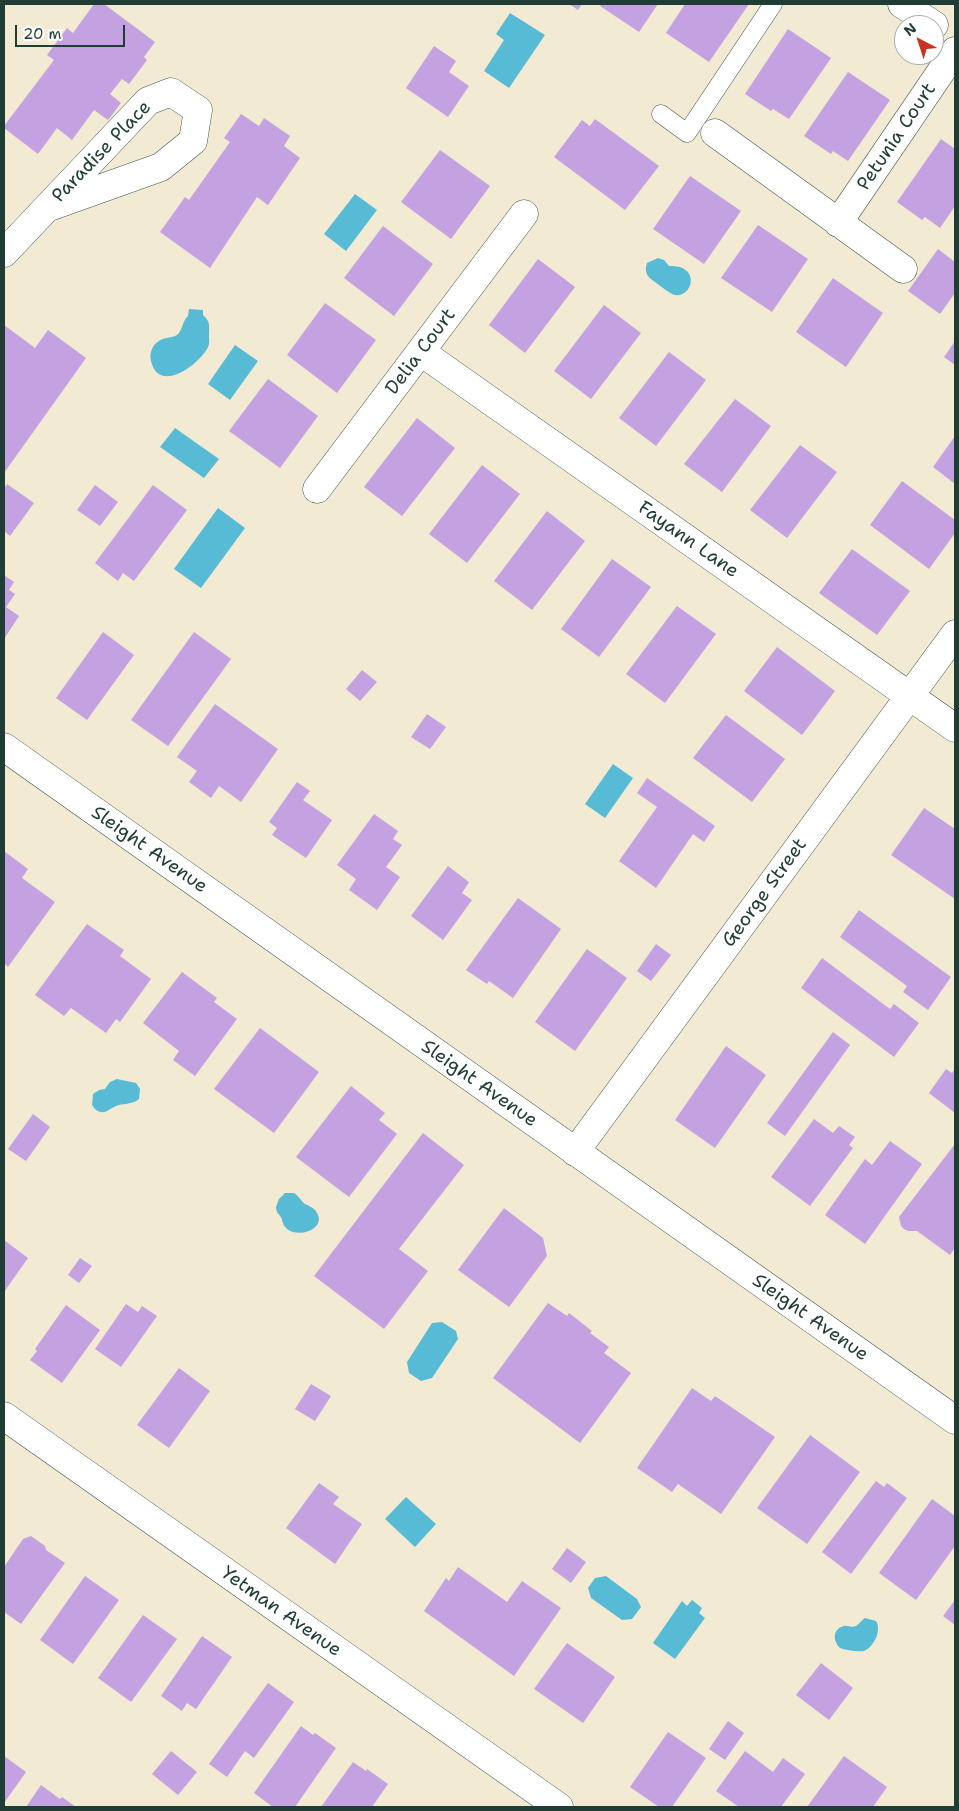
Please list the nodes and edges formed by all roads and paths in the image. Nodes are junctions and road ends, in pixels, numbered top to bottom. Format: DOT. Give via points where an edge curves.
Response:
graph roads {
  1 [pos="774,4"];
  2 [pos="902,4"];
  3 [pos="919,15"];
  4 [pos="944,32"];
  5 [pos="955,40"];
  6 [pos="955,51"];
  7 [pos="661,114"];
  8 [pos="715,133"];
  9 [pos="49,206"];
  10 [pos="524,214"];
  11 [pos="838,223"];
  12 [pos="4,253"];
  13 [pos="903,269"];
  14 [pos="421,352"];
  15 [pos="317,489"];
  16 [pos="955,634"];
  17 [pos="910,696"];
  18 [pos="955,728"];
  19 [pos="4,747"];
  20 [pos="575,1152"];
  21 [pos="4,1416"];
  22 [pos="955,1420"];
  23 [pos="559,1807"];
  1 -- 7 [label="lane" via="687,133"];
  2 -- 3 [label="street"];
  4 -- 5 [label="street"];
  6 -- 11 [label="street, Petunia Court"];
  8 -- 11 [label="street"];
  9 -- 9 [label="street, Paradise Place" via="148,100 171,92 198,110 193,141 161,167"];
  9 -- 12 [label="street, Paradise Place"];
  10 -- 14 [label="street, Delia Court"];
  11 -- 13 [label="street"];
  14 -- 15 [label="street, Delia Court"];
  14 -- 17 [label="street, Fayann Lane"];
  16 -- 17 [label="street, George Street"];
  17 -- 18 [label="street, Fayann Lane"];
  17 -- 20 [label="street, George Street"];
  19 -- 20 [label="street, Sleight Avenue"];
  20 -- 22 [label="street, Sleight Avenue"];
  21 -- 23 [label="street, Yetman Avenue"];
}
